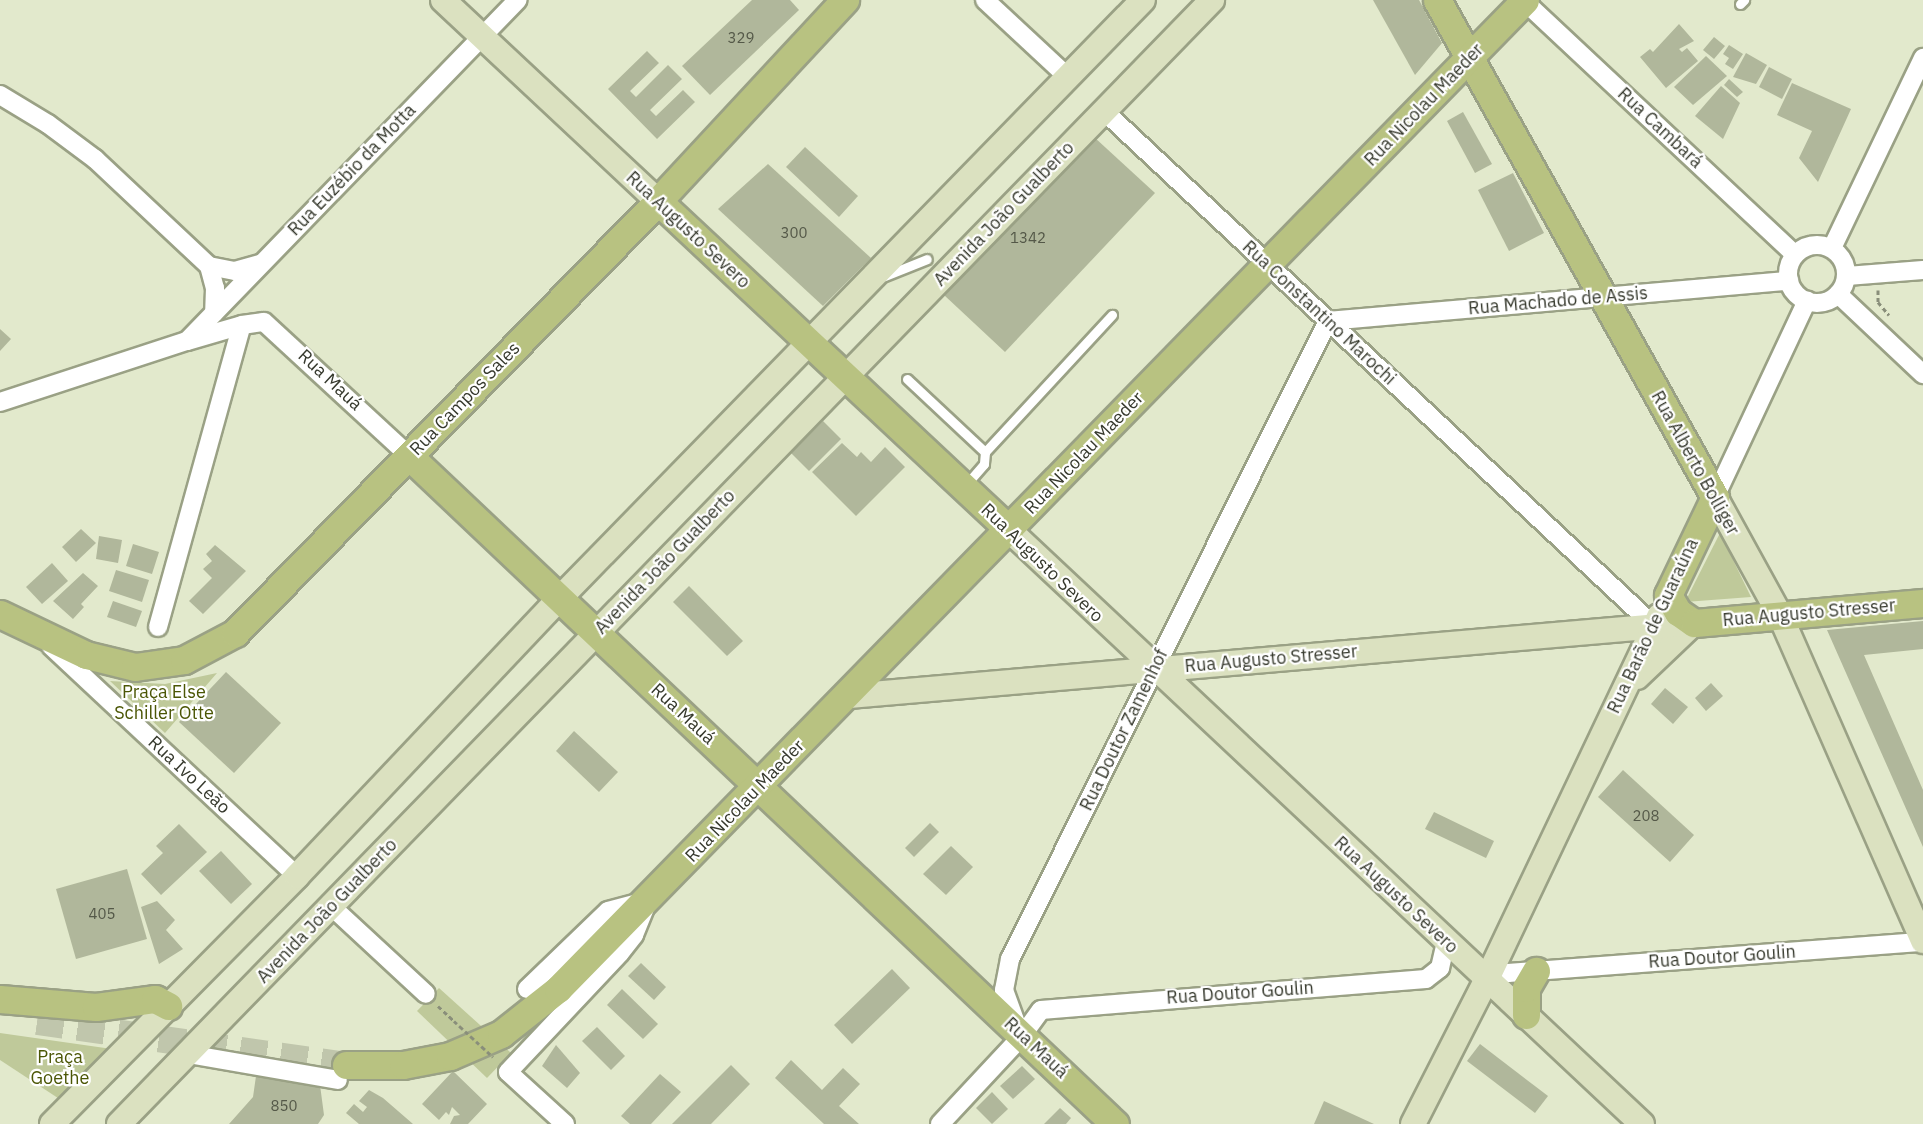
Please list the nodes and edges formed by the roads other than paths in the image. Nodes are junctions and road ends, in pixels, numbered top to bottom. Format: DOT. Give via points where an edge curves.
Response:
graph roads {
  1 [pos="443,0"];
  2 [pos="518,0"];
  3 [pos="845,0"];
  4 [pos="985,0"];
  5 [pos="1143,0"];
  6 [pos="1212,0"];
  7 [pos="1437,0"];
  8 [pos="1525,1"];
  9 [pos="482,37"];
  10 [pos="1470,58"];
  11 [pos="1923,58"];
  12 [pos="1068,77"];
  13 [pos="0,95"];
  14 [pos="1104,111"];
  15 [pos="657,201"];
  16 [pos="1832,248"];
  17 [pos="1795,255"];
  18 [pos="927,260"];
  19 [pos="262,264"];
  20 [pos="1268,264"];
  21 [pos="209,266"];
  22 [pos="1923,270"];
  23 [pos="1847,276"];
  24 [pos="1789,281"];
  25 [pos="869,282"];
  26 [pos="1838,294"];
  27 [pos="1603,297"];
  28 [pos="1808,301"];
  29 [pos="214,313"];
  30 [pos="1112,315"];
  31 [pos="1328,321"];
  32 [pos="242,325"];
  33 [pos="187,341"];
  34 [pos="809,343"];
  35 [pos="1923,374"];
  36 [pos="845,377"];
  37 [pos="907,379"];
  38 [pos="0,402"];
  39 [pos="985,452"];
  40 [pos="409,456"];
  41 [pos="963,488"];
  42 [pos="1715,497"];
  43 [pos="1701,525"];
  44 [pos="1009,530"];
  45 [pos="1738,539"];
  46 [pos="1668,595"];
  47 [pos="560,598"];
  48 [pos="1923,603"];
  49 [pos="0,614"];
  50 [pos="1780,615"];
  51 [pos="1694,623"];
  52 [pos="29,625"];
  53 [pos="1654,626"];
  54 [pos="158,627"];
  55 [pos="596,633"];
  56 [pos="1154,669"];
  57 [pos="849,696"];
  58 [pos="1607,724"];
  59 [pos="759,786"];
  60 [pos="297,876"];
  61 [pos="648,901"];
  62 [pos="331,906"];
  63 [pos="1446,942"];
  64 [pos="1923,942"];
  65 [pos="1536,970"];
  66 [pos="1487,979"];
  67 [pos="527,989"];
  68 [pos="426,994"];
  69 [pos="0,999"];
  70 [pos="168,1006"];
  71 [pos="1526,1015"];
  72 [pos="0,1016"];
  73 [pos="37,1021"];
  74 [pos="1022,1036"];
  75 [pos="188,1054"];
  76 [pos="342,1072"];
  77 [pos="125,1122"];
  78 [pos="559,1122"];
  79 [pos="51,1124"];
  80 [pos="940,1124"];
  81 [pos="1115,1124"];
  82 [pos="1413,1124"];
  83 [pos="1642,1124"];
  1 -- 9 [label="street, Rua Augusto Severo"];
  2 -- 9 [label="street, Rua Euzébio da Motta"];
  3 -- 15 [label="main road, Rua Campos Sales"];
  4 -- 12 [label="street"];
  5 -- 12 [label="street"];
  6 -- 14 [label="street, Avenida João Gualberto"];
  7 -- 10 [label="main road, Rua Alberto Bolliger"];
  8 -- 10 [label="main road, Rua Nicolau Maeder"];
  8 -- 17 [label="street, Rua Cambará"];
  9 -- 15 [label="street, Rua Augusto Severo"];
  9 -- 19 [label="street, Rua Euzébio da Motta"];
  10 -- 20 [label="main road, Rua Nicolau Maeder"];
  10 -- 27 [label="main road, Rua Alberto Bolliger"];
  11 -- 16 [label="street"];
  12 -- 25 [label="street"];
  13 -- 21 [label="street" via="95,159"];
  14 -- 20 [label="street, Rua Constantino Marochi"];
  14 -- 36 [label="street, Avenida João Gualberto"];
  15 -- 34 [label="main road, Rua Augusto Severo"];
  15 -- 40 [label="main road, Rua Campos Sales"];
  16 -- 17 [label="street" via="1809,246"];
  16 -- 23 [label="street" via="1843,260"];
  17 -- 24 [label="street" via="1788,270"];
  18 -- 25 [label="lane"];
  19 -- 21 [label="street" via="235,271"];
  19 -- 29 [label="street, Rua Euzébio da Motta"];
  20 -- 31 [label="street, Rua Constantino Marochi"];
  20 -- 44 [label="main road, Rua Nicolau Maeder"];
  21 -- 29 [label="street" via="215,288"];
  22 -- 23 [label="street"];
  23 -- 26 [label="street"];
  24 -- 27 [label="street, Rua Machado de Assis"];
  24 -- 28 [label="street" via="1795,293"];
  25 -- 34 [label="street"];
  26 -- 28 [label="street" via="1824,302"];
  26 -- 35 [label="street"];
  27 -- 31 [label="street, Rua Machado de Assis"];
  27 -- 42 [label="main road, Rua Alberto Bolliger"];
  28 -- 42 [label="street, Rua Barão de Guaraúna"];
  29 -- 33 [label="street, Rua Euzébio da Motta"];
  30 -- 39 [label="lane"];
  31 -- 53 [label="street, Rua Constantino Marochi"];
  31 -- 56 [label="street, Rua Doutor Zamenhof"];
  32 -- 33 [label="street, Rua Mauá"];
  32 -- 40 [label="street, Rua Mauá" via="264,322 273,327"];
  32 -- 54 [label="street"];
  33 -- 38 [label="street, Rua Mauá"];
  34 -- 36 [label="main road, Rua Augusto Severo"];
  34 -- 47 [label="street"];
  36 -- 41 [label="main road, Rua Augusto Severo"];
  36 -- 55 [label="street, Avenida João Gualberto"];
  37 -- 39 [label="lane"];
  39 -- 41 [label="lane" via="984,464"];
  40 -- 47 [label="main road, Rua Mauá"];
  40 -- 52 [label="main road, Rua Campos Sales" via="258,613 202,652 157,665 120,665 86,655"];
  41 -- 44 [label="main road, Rua Augusto Severo"];
  42 -- 43 [label="main road, Rua Barão de Guaraúna"];
  42 -- 45 [label="street, Rua Alberto Bolliger"];
  43 -- 45 [label="street" via="1720,525"];
  43 -- 46 [label="main road, Rua Barão de Guaraúna"];
  44 -- 56 [label="street, Rua Augusto Severo"];
  44 -- 57 [label="main road, Rua Nicolau Maeder"];
  45 -- 50 [label="street, Rua Alberto Bolliger"];
  46 -- 51 [label="main road" via="1677,612"];
  46 -- 53 [label="street, Rua Barão de Guaraúna"];
  47 -- 55 [label="main road, Rua Mauá"];
  47 -- 60 [label="street"];
  48 -- 50 [label="main road, Rua Augusto Stresser"];
  49 -- 52 [label="main road, Rua Campos Sales"];
  50 -- 51 [label="main road, Rua Augusto Stresser"];
  50 -- 64 [label="street, Rua Alberto Bolliger"];
  51 -- 53 [label="street, Rua Augusto Stresser"];
  51 -- 58 [label="street, Rua Barão de Guaraúna" via="1647,664"];
  52 -- 60 [label="street, Rua Ivo Leão"];
  53 -- 56 [label="street, Rua Augusto Stresser"];
  53 -- 58 [label="street, Rua Barão de Guaraúna"];
  55 -- 59 [label="main road, Rua Mauá"];
  55 -- 62 [label="street, Avenida João Gualberto"];
  56 -- 57 [label="street, Rua Augusto Stresser"];
  56 -- 63 [label="street, Rua Augusto Severo"];
  56 -- 74 [label="street, Rua Doutor Zamenhof" via="1010,959 1004,990"];
  57 -- 59 [label="main road, Rua Nicolau Maeder"];
  58 -- 66 [label="street, Rua Barão de Guaraúna"];
  59 -- 61 [label="main road, Rua Nicolau Maeder"];
  59 -- 74 [label="main road, Rua Mauá"];
  60 -- 70 [label="street"];
  61 -- 67 [label="street" via="608,911"];
  61 -- 76 [label="main road, Rua Nicolau Maeder" via="487,1051"];
  61 -- 78 [label="street" via="634,935 620,953 508,1072"];
  62 -- 68 [label="street"];
  62 -- 75 [label="street, Avenida João Gualberto"];
  63 -- 66 [label="street, Rua Augusto Severo"];
  63 -- 74 [label="street, Rua Doutor Goulin" via="1440,968 1426,979 1053,1007 1033,1016"];
  64 -- 65 [label="street, Rua Doutor Goulin"];
  65 -- 66 [label="street, Rua Doutor Goulin"];
  65 -- 71 [label="main road" via="1526,988"];
  66 -- 71 [label="street, Rua Augusto Severo"];
  66 -- 82 [label="street, Rua Barão de Guaraúna"];
  69 -- 70 [label="main road" via="96,1008 155,999"];
  70 -- 79 [label="street"];
  71 -- 83 [label="street, Rua Augusto Severo"];
  72 -- 73 [label="main road"];
  74 -- 80 [label="street"];
  74 -- 81 [label="main road, Rua Mauá"];
  75 -- 76 [label="street"];
  75 -- 77 [label="street, Avenida João Gualberto"];
}
